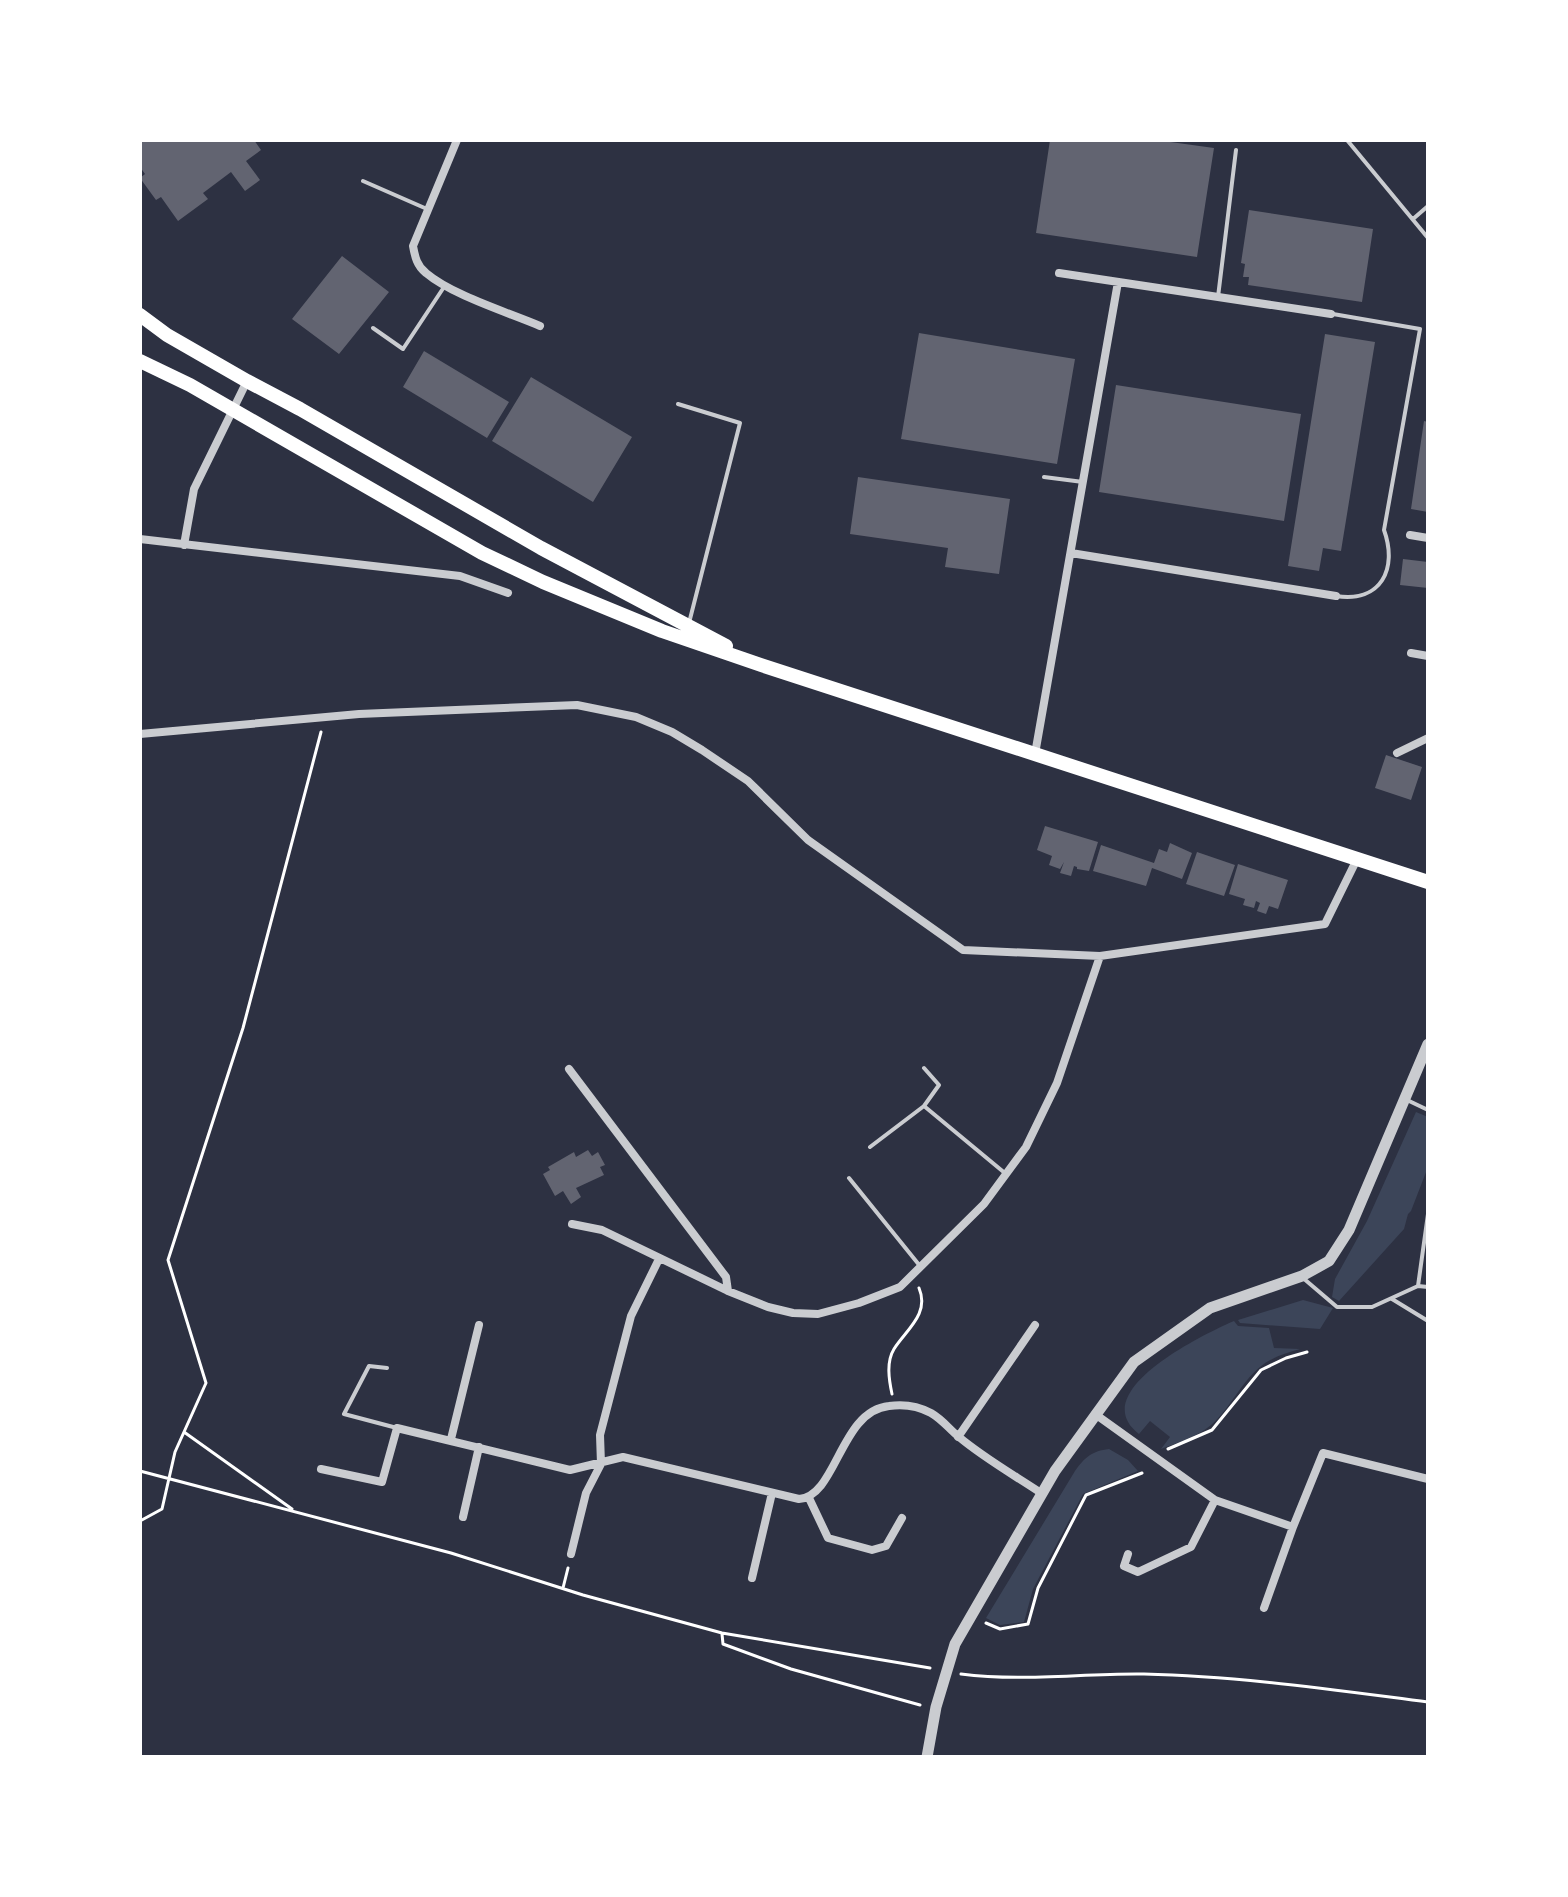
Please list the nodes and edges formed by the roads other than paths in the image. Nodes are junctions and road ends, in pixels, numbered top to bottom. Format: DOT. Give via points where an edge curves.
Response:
graph roads {
  1 [pos="457,140"];
  2 [pos="1347,140"];
  3 [pos="1236,150"];
  4 [pos="363,181"];
  5 [pos="1428,206"];
  6 [pos="427,209"];
  7 [pos="1413,219"];
  8 [pos="1428,238"];
  9 [pos="1059,273"];
  10 [pos="1118,282"];
  11 [pos="445,285"];
  12 [pos="1218,297"];
  13 [pos="1331,314"];
  14 [pos="140,315"];
  15 [pos="540,326"];
  16 [pos="373,328"];
  17 [pos="140,361"];
  18 [pos="247,381"];
  19 [pos="678,404"];
  20 [pos="232,409"];
  21 [pos="1044,477"];
  22 [pos="1083,482"];
  23 [pos="1410,535"];
  24 [pos="1428,538"];
  25 [pos="140,539"];
  26 [pos="184,545"];
  27 [pos="1071,553"];
  28 [pos="508,593"];
  29 [pos="1336,596"];
  30 [pos="688,625"];
  31 [pos="1411,653"];
  32 [pos="1428,656"];
  33 [pos="761,665"];
  34 [pos="140,734"];
  35 [pos="1428,738"];
  36 [pos="1397,753"];
  37 [pos="1035,754"];
  38 [pos="1357,859"];
  39 [pos="1428,882"];
  40 [pos="1100,956"];
  41 [pos="1428,1044"];
  42 [pos="924,1068"];
  43 [pos="569,1069"];
  44 [pos="1405,1099"];
  45 [pos="924,1106"];
  46 [pos="1428,1110"];
  47 [pos="870,1147"];
  48 [pos="1006,1174"];
  49 [pos="849,1178"];
  50 [pos="1428,1214"];
  51 [pos="572,1224"];
  52 [pos="659,1259"];
  53 [pos="917,1272"];
  54 [pos="1302,1276"];
  55 [pos="1418,1286"];
  56 [pos="1428,1287"];
  57 [pos="728,1291"];
  58 [pos="1392,1299"];
  59 [pos="1428,1321"];
  60 [pos="479,1325"];
  61 [pos="1035,1325"];
  62 [pos="387,1368"];
  63 [pos="1095,1414"];
  64 [pos="397,1428"];
  65 [pos="958,1437"];
  66 [pos="451,1439"];
  67 [pos="479,1447"];
  68 [pos="601,1464"];
  69 [pos="321,1469"];
  70 [pos="1428,1479"];
  71 [pos="772,1493"];
  72 [pos="1041,1493"];
  73 [pos="809,1498"];
  74 [pos="1215,1500"];
  75 [pos="463,1517"];
  76 [pos="902,1518"];
  77 [pos="1293,1527"];
  78 [pos="571,1554"];
  79 [pos="1128,1554"];
  80 [pos="752,1578"];
  81 [pos="1264,1608"];
  82 [pos="927,1757"];
  1 -- 6 [label="street"];
  2 -- 7 [label="lane"];
  3 -- 12 [label="lane"];
  4 -- 6 [label="lane"];
  5 -- 7 [label="lane"];
  6 -- 11 [label="street" via="413,246 415,260"];
  7 -- 8 [label="lane"];
  9 -- 10 [label="street"];
  10 -- 12 [label="street"];
  10 -- 22 [label="street"];
  11 -- 15 [label="street"];
  11 -- 16 [label="lane" via="403,349"];
  12 -- 13 [label="street"];
  13 -- 29 [label="lane" via="1420,329 1384,530 1390,546 1388,567 1384,579 1369,592"];
  14 -- 18 [label="main road"];
  17 -- 20 [label="main road"];
  18 -- 20 [label="street"];
  18 -- 30 [label="main road"];
  19 -- 30 [label="lane" via="740,423"];
  20 -- 26 [label="street" via="194,489"];
  20 -- 33 [label="main road" via="482,553 662,631"];
  21 -- 22 [label="lane"];
  22 -- 27 [label="street"];
  23 -- 24 [label="street"];
  25 -- 26 [label="street"];
  26 -- 28 [label="street" via="460,576"];
  27 -- 29 [label="street"];
  27 -- 37 [label="street"];
  30 -- 33 [label="main road"];
  31 -- 32 [label="street"];
  33 -- 37 [label="main road"];
  34 -- 40 [label="street" via="325,717 577,705 636,717 672,732 748,781 808,840 963,950"];
  35 -- 36 [label="street"];
  37 -- 38 [label="main road"];
  38 -- 39 [label="main road"];
  38 -- 40 [label="street" via="1325,924"];
  40 -- 48 [label="street" via="1057,1083 1026,1147"];
  41 -- 44 [label="street"];
  42 -- 45 [label="lane" via="939,1085"];
  43 -- 57 [label="street" via="726,1277"];
  44 -- 46 [label="lane"];
  44 -- 54 [label="street" via="1349,1230 1329,1261"];
  45 -- 47 [label="lane"];
  45 -- 48 [label="lane"];
  48 -- 53 [label="street"];
  49 -- 53 [label="lane"];
  50 -- 55 [label="lane"];
  51 -- 52 [label="street" via="602,1230"];
  52 -- 57 [label="street"];
  52 -- 68 [label="street" via="631,1316 600,1435"];
  53 -- 57 [label="street" via="900,1287 818,1314 768,1307"];
  54 -- 58 [label="lane" via="1337,1307 1372,1307"];
  54 -- 63 [label="street" via="1210,1308 1134,1362"];
  55 -- 56 [label="lane"];
  55 -- 58 [label="lane"];
  58 -- 59 [label="lane"];
  60 -- 66 [label="street"];
  61 -- 65 [label="street"];
  62 -- 64 [label="lane" via="369,1366 344,1414"];
  63 -- 72 [label="street"];
  63 -- 74 [label="street"];
  64 -- 66 [label="street"];
  64 -- 69 [label="street" via="382,1482"];
  65 -- 72 [label="street"];
  65 -- 73 [label="street" via="928,1412 884,1406 864,1417"];
  66 -- 67 [label="street"];
  67 -- 68 [label="street" via="570,1470"];
  67 -- 75 [label="street"];
  68 -- 71 [label="street" via="623,1457"];
  68 -- 78 [label="street" via="586,1493"];
  70 -- 77 [label="street" via="1323,1453"];
  71 -- 73 [label="street"];
  71 -- 80 [label="street"];
  72 -- 82 [label="street" via="955,1644"];
  73 -- 76 [label="street" via="828,1538 872,1550 886,1546"];
  74 -- 77 [label="street"];
  74 -- 79 [label="street" via="1191,1547 1138,1572 1124,1566"];
  77 -- 81 [label="street"];
}
